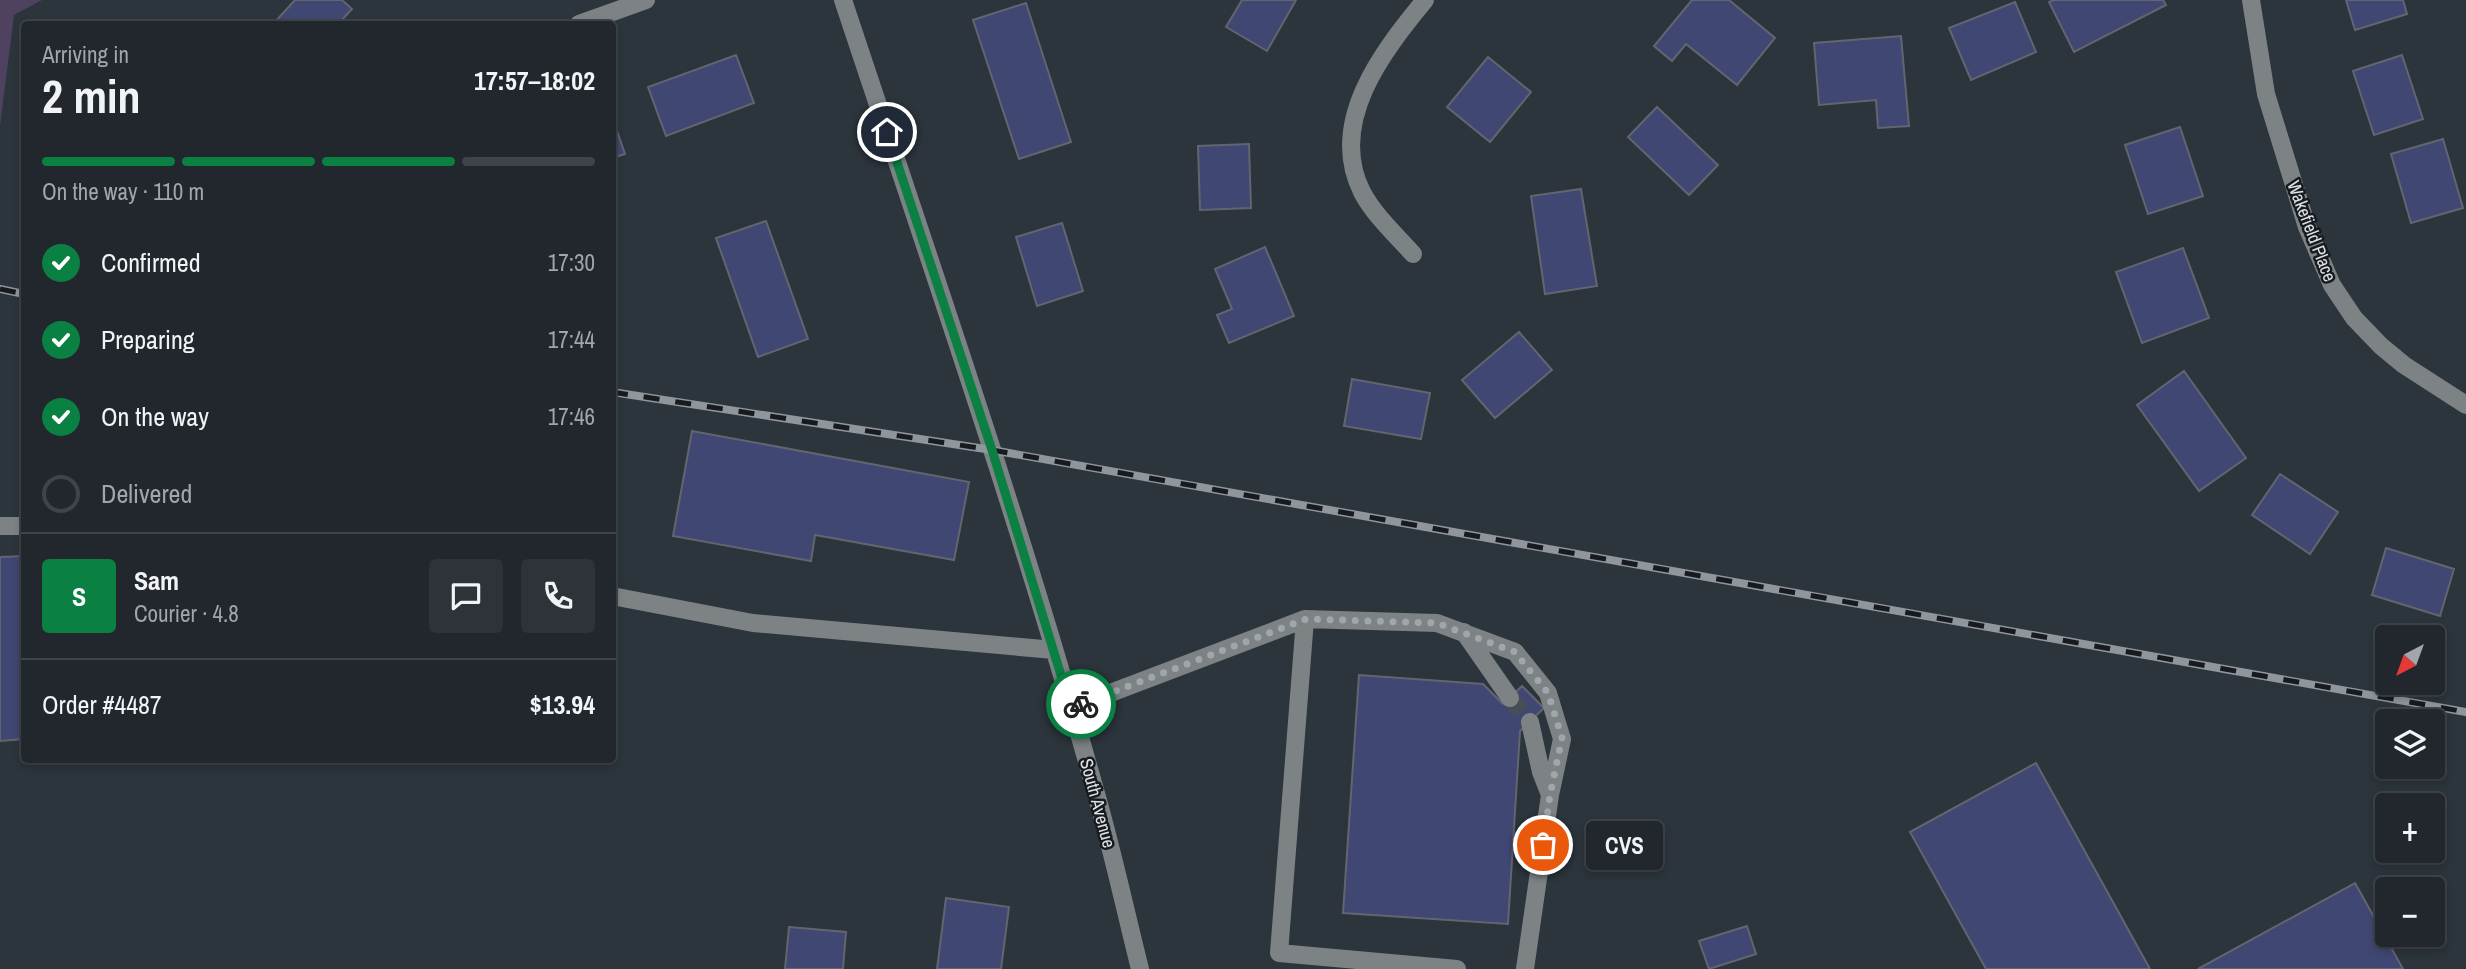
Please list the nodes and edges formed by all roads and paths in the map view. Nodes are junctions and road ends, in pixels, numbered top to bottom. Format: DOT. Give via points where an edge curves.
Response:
graph roads {
  1 [pos="646,0"];
  2 [pos="843,0"];
  3 [pos="1425,0"];
  4 [pos="2251,0"];
  5 [pos="587,21"];
  6 [pos="1413,254"];
  7 [pos="2466,405"];
  8 [pos="0,526"];
  9 [pos="21,526"];
  10 [pos="616,597"];
  11 [pos="1306,619"];
  12 [pos="1464,632"];
  13 [pos="1054,650"];
  14 [pos="1510,698"];
  15 [pos="1071,708"];
  16 [pos="1530,722"];
  17 [pos="1550,795"];
  18 [pos="1140,969"];
  19 [pos="1457,969"];
  20 [pos="1525,969"];
  1 -- 5 [label="street"];
  2 -- 13 [label="street, South Avenue"];
  3 -- 6 [label="street" via="1375,67 1353,137 1354,172 1363,193"];
  4 -- 7 [label="street, Wakefield Place" via="2266,94 2307,227 2332,285 2354,318 2381,346"];
  8 -- 9 [label="street"];
  10 -- 13 [label="street" via="753,623"];
  11 -- 12 [label="street" via="1437,623"];
  11 -- 15 [label="street"];
  11 -- 19 [label="street" via="1279,953"];
  12 -- 14 [label="street"];
  12 -- 17 [label="street" via="1515,652 1548,693 1562,738"];
  13 -- 15 [label="street, South Avenue"];
  15 -- 18 [label="street, South Avenue"];
  16 -- 17 [label="street"];
  17 -- 20 [label="street"];
}
